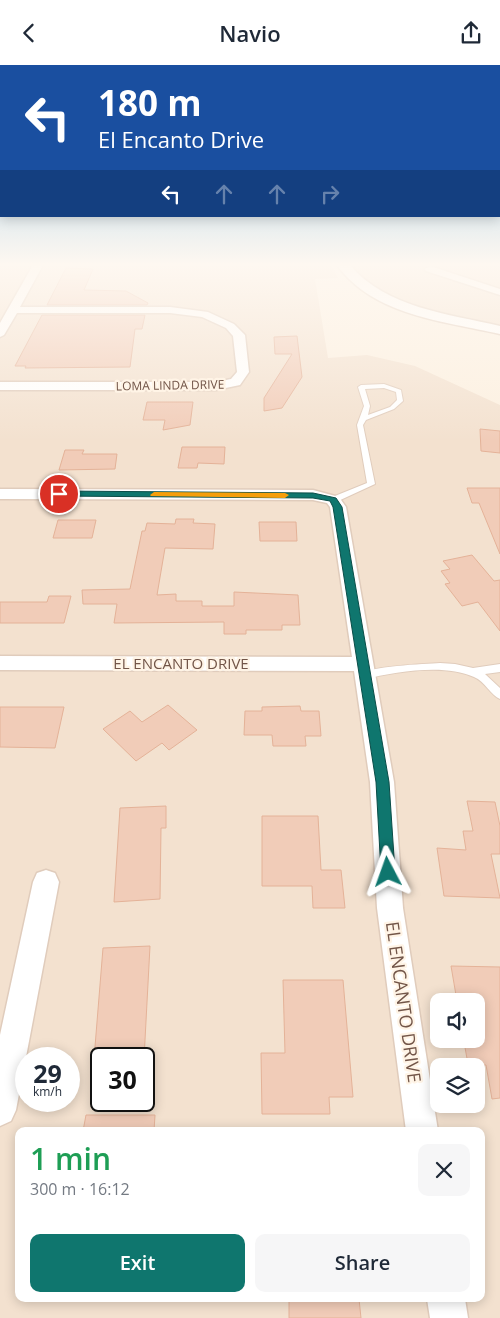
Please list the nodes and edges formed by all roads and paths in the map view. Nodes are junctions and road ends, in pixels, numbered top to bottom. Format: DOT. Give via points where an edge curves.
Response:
graph roads {
  1 [pos="225,323"];
  2 [pos="477,323"];
  3 [pos="500,329"];
  4 [pos="0,386"];
  5 [pos="363,419"];
  6 [pos="0,494"];
  7 [pos="333,499"];
  8 [pos="0,663"];
  9 [pos="500,668"];
  10 [pos="363,669"];
  11 [pos="472,672"];
  12 [pos="500,695"];
  13 [pos="46,882"];
  14 [pos="0,1110"];
  15 [pos="421,1127"];
  16 [pos="446,1302"];
  17 [pos="449,1318"];
  1 -- 4 [label="street, LOMA LINDA DRIVE" via="239,335 243,372 240,379 223,385"];
  2 -- 3 [label="street"];
  5 -- 5 [label="lane" via="368,402 361,387 384,386 399,391 400,401 392,408"];
  5 -- 7 [label="lane" via="360,425 371,484"];
  6 -- 7 [label="street" via="313,495"];
  7 -- 10 [label="street, EL ENCANTO DRIVE" via="338,507"];
  8 -- 10 [label="street, EL ENCANTO DRIVE"];
  9 -- 11 [label="lane"];
  10 -- 11 [label="lane" via="437,668"];
  10 -- 15 [label="street, EL ENCANTO DRIVE" via="382,782 390,908"];
  11 -- 12 [label="lane" via="481,675"];
  13 -- 14 [label="street"];
  16 -- 17 [label="street"];
}
